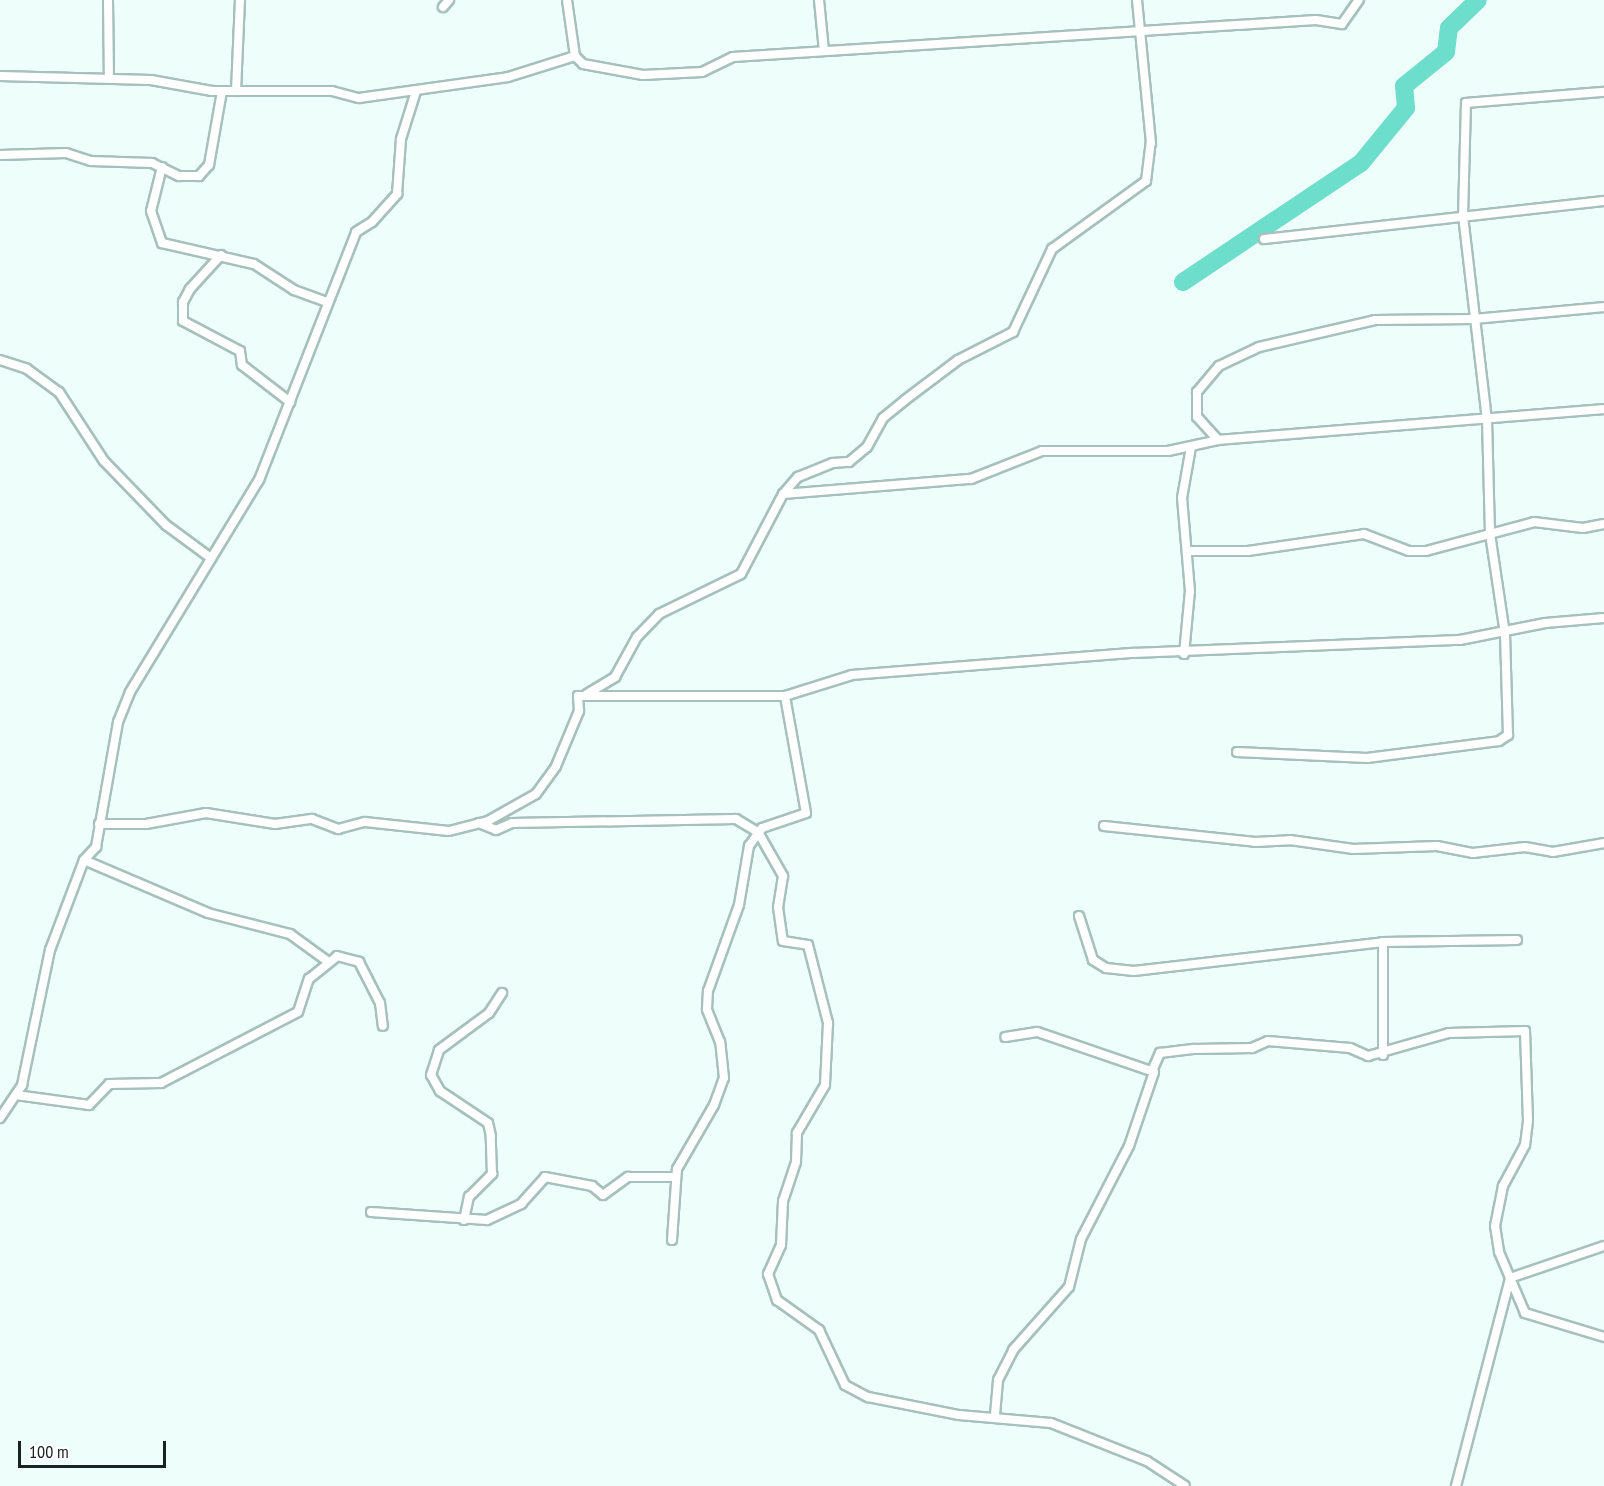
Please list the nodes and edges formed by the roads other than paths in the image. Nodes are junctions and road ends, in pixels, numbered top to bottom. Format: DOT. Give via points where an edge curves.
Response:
graph roads {
  1 [pos="108,0"];
  2 [pos="240,0"];
  3 [pos="567,0"];
  4 [pos="819,0"];
  5 [pos="1137,0"];
  6 [pos="1359,0"];
  7 [pos="1139,33"];
  8 [pos="824,51"];
  9 [pos="575,56"];
  10 [pos="0,76"];
  11 [pos="109,78"];
  12 [pos="222,91"];
  13 [pos="236,91"];
  14 [pos="416,91"];
  15 [pos="1604,92"];
  16 [pos="0,156"];
  17 [pos="162,167"];
  18 [pos="1604,201"];
  19 [pos="1463,217"];
  20 [pos="1264,239"];
  21 [pos="220,255"];
  22 [pos="327,302"];
  23 [pos="1604,307"];
  24 [pos="1474,319"];
  25 [pos="0,360"];
  26 [pos="290,402"];
  27 [pos="1604,409"];
  28 [pos="1487,420"];
  29 [pos="1218,440"];
  30 [pos="1191,447"];
  31 [pos="783,494"];
  32 [pos="1604,524"];
  33 [pos="1490,534"];
  34 [pos="1187,551"];
  35 [pos="211,558"];
  36 [pos="1604,618"];
  37 [pos="1505,634"];
  38 [pos="1184,654"];
  39 [pos="578,696"];
  40 [pos="785,696"];
  41 [pos="1237,752"];
  42 [pos="99,824"];
  43 [pos="479,824"];
  44 [pos="1104,826"];
  45 [pos="758,832"];
  46 [pos="1604,843"];
  47 [pos="84,860"];
  48 [pos="1080,916"];
  49 [pos="1517,939"];
  50 [pos="1383,942"];
  51 [pos="327,961"];
  52 [pos="501,993"];
  53 [pos="383,1026"];
  54 [pos="1005,1038"];
  55 [pos="1383,1055"];
  56 [pos="1152,1071"];
  57 [pos="16,1095"];
  58 [pos="0,1118"];
  59 [pos="675,1177"];
  60 [pos="371,1212"];
  61 [pos="464,1220"];
  62 [pos="672,1240"];
  63 [pos="1604,1246"];
  64 [pos="1510,1278"];
  65 [pos="1604,1337"];
  66 [pos="995,1415"];
  67 [pos="1185,1486"];
  68 [pos="1456,1486"];
  1 -- 11 [label="street"];
  2 -- 13 [label="street"];
  3 -- 9 [label="street"];
  4 -- 8 [label="street"];
  5 -- 7 [label="street"];
  6 -- 7 [label="street" via="1342,24 1316,20"];
  7 -- 8 [label="street"];
  7 -- 31 [label="street" via="1151,143 1146,181 1052,249 1013,332 958,360 905,400 883,418 867,447 849,462 810,471"];
  8 -- 9 [label="street" via="733,57 702,72 643,75 583,64"];
  9 -- 14 [label="street" via="508,77"];
  10 -- 11 [label="street"];
  11 -- 12 [label="street"];
  12 -- 13 [label="street"];
  12 -- 17 [label="street" via="206,172 179,176"];
  13 -- 14 [label="street" via="317,90 359,98"];
  14 -- 22 [label="street" via="401,140 397,194 372,222 356,232"];
  15 -- 19 [label="street" via="1466,103"];
  16 -- 17 [label="street" via="66,153"];
  17 -- 21 [label="street" via="152,212 162,243"];
  18 -- 19 [label="street"];
  19 -- 20 [label="street"];
  19 -- 24 [label="street"];
  21 -- 22 [label="street" via="254,264 294,290"];
  21 -- 26 [label="street" via="190,289 183,302 183,321 240,351 242,365"];
  22 -- 26 [label="street"];
  23 -- 24 [label="street"];
  24 -- 28 [label="street"];
  24 -- 29 [label="street" via="1393,318 1341,324 1226,362 1197,392 1197,417"];
  25 -- 35 [label="street" via="27,369 59,392 98,453 165,525"];
  26 -- 35 [label="street" via="259,480"];
  27 -- 28 [label="street"];
  28 -- 29 [label="street"];
  28 -- 33 [label="street"];
  29 -- 30 [label="street"];
  30 -- 31 [label="street" via="1168,452 1042,451 971,480"];
  30 -- 34 [label="street" via="1182,498"];
  31 -- 39 [label="street" via="741,574 659,614 637,637 615,677"];
  32 -- 33 [label="street" via="1582,528 1534,522"];
  33 -- 34 [label="street" via="1426,551 1409,551 1364,534 1248,551"];
  33 -- 37 [label="street"];
  34 -- 38 [label="street"];
  35 -- 42 [label="street" via="130,692 118,722"];
  36 -- 37 [label="street" via="1545,623"];
  37 -- 38 [label="street"];
  37 -- 41 [label="street" via="1509,728 1504,739 1367,758"];
  38 -- 40 [label="street" via="1133,652 852,675"];
  39 -- 40 [label="street"];
  39 -- 43 [label="street" via="579,711 556,766 536,794"];
  40 -- 45 [label="street" via="806,813"];
  42 -- 43 [label="street" via="146,824 206,813 275,824 312,819 338,829 365,822 449,831"];
  42 -- 47 [label="street" via="96,847"];
  43 -- 45 [label="street" via="496,830 512,823 736,819"];
  44 -- 46 [label="street" via="1255,842 1290,840 1353,849 1437,846 1473,853 1525,847 1553,852"];
  45 -- 59 [label="street" via="749,846 739,905 708,991 707,1009 720,1042 724,1078"];
  45 -- 66 [label="street" via="783,876 778,907 783,942 808,945 829,1033 825,1085 797,1133 796,1162 783,1201 781,1245 768,1274 772,1291 819,1330 845,1384 853,1389 868,1397 959,1415"];
  47 -- 51 [label="street" via="208,912 290,934"];
  47 -- 57 [label="street" via="50,950 29,1064"];
  48 -- 50 [label="street" via="1093,960 1106,968 1168,969"];
  49 -- 50 [label="street"];
  50 -- 55 [label="street"];
  51 -- 53 [label="street" via="337,956 359,962 380,1003"];
  51 -- 57 [label="street" via="309,979 298,1012 160,1083 109,1084 89,1105"];
  52 -- 61 [label="street" via="489,1013 438,1050 431,1075 440,1090 488,1123 491,1136 492,1174 469,1197"];
  54 -- 56 [label="street" via="1037,1032"];
  55 -- 56 [label="street" via="1268,1041 1252,1048 1160,1053"];
  55 -- 64 [label="street" via="1412,1040 1439,1035 1525,1031 1525,1144 1503,1185 1495,1226"];
  56 -- 66 [label="street" via="1129,1146 1081,1239 1069,1287 1013,1350 998,1380"];
  57 -- 58 [label="street"];
  59 -- 61 [label="street" via="628,1177 603,1195 591,1186 545,1177 512,1209 487,1220"];
  59 -- 62 [label="street"];
  60 -- 61 [label="street"];
  63 -- 64 [label="street"];
  64 -- 65 [label="street" via="1517,1304 1525,1313"];
  64 -- 68 [label="street"];
  66 -- 67 [label="street" via="1051,1423 1148,1461"];
}
